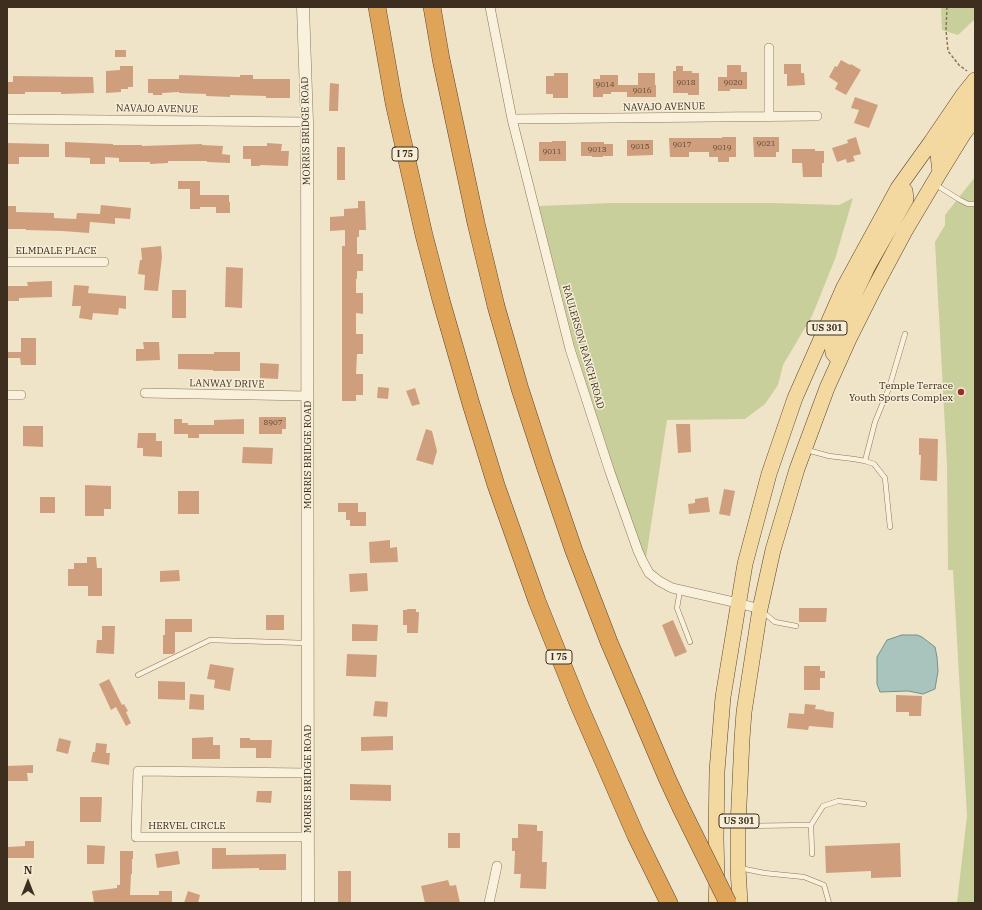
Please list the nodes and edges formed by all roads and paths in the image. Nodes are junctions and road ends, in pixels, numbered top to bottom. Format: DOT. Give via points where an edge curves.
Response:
graph roads {
  1 [pos="303,7"];
  2 [pos="377,7"];
  3 [pos="432,7"];
  4 [pos="490,7"];
  5 [pos="947,7"];
  6 [pos="769,48"];
  7 [pos="972,76"];
  8 [pos="975,101"];
  9 [pos="769,116"];
  10 [pos="817,116"];
  11 [pos="7,119"];
  12 [pos="512,119"];
  13 [pos="975,119"];
  14 [pos="307,122"];
  15 [pos="937,178"];
  16 [pos="898,188"];
  17 [pos="975,204"];
  18 [pos="7,262"];
  19 [pos="104,262"];
  20 [pos="905,334"];
  21 [pos="839,360"];
  22 [pos="145,393"];
  23 [pos="7,395"];
  24 [pos="21,396"];
  25 [pos="308,396"];
  26 [pos="804,449"];
  27 [pos="865,461"];
  28 [pos="890,527"];
  29 [pos="680,590"];
  30 [pos="738,603"];
  31 [pos="760,609"];
  32 [pos="796,626"];
  33 [pos="690,642"];
  34 [pos="308,643"];
  35 [pos="138,675"];
  36 [pos="308,773"];
  37 [pos="864,804"];
  38 [pos="811,825"];
  39 [pos="738,826"];
  40 [pos="308,837"];
  41 [pos="812,854"];
  42 [pos="497,866"];
  43 [pos="738,868"];
  44 [pos="308,903"];
  45 [pos="490,903"];
  46 [pos="669,903"];
  47 [pos="716,903"];
  48 [pos="728,903"];
  49 [pos="740,903"];
  50 [pos="829,903"];
  1 -- 14 [label="street, MORRIS BRIDGE ROAD"];
  2 -- 46 [label="highway, I 75" via="394,103 424,235 496,485 537,601 573,690 633,829"];
  3 -- 48 [label="highway, bridge" via="476,224 496,306 544,463 609,642 667,778"];
  4 -- 12 [label="street, RAULERSON RANCH ROAD"];
  5 -- 7 [label="path" via="948,51"];
  6 -- 9 [label="street"];
  7 -- 16 [label="main road, US 301" via="963,95"];
  8 -- 15 [label="main road" via="938,151"];
  9 -- 10 [label="street, NAVAJO AVENUE"];
  9 -- 12 [label="street, NAVAJO AVENUE"];
  11 -- 14 [label="street, NAVAJO AVENUE"];
  12 -- 29 [label="street, RAULERSON RANCH ROAD" via="570,349 635,545 650,572 660,581"];
  13 -- 15 [label="main road, US 301"];
  14 -- 25 [label="street, MORRIS BRIDGE ROAD"];
  15 -- 17 [label="lane" via="960,200"];
  15 -- 21 [label="main road, US 301" via="905,231"];
  16 -- 21 [label="main road" via="905,191 906,199 868,266 832,345 833,353"];
  16 -- 30 [label="main road, US 301" via="844,287 795,398 769,474 745,564"];
  18 -- 19 [label="street, ELMDALE PLACE"];
  20 -- 27 [label="lane" via="889,388 875,422"];
  21 -- 26 [label="main road, US 301"];
  22 -- 25 [label="street, LANWAY DRIVE"];
  23 -- 24 [label="street"];
  25 -- 34 [label="street, MORRIS BRIDGE ROAD"];
  26 -- 27 [label="lane" via="829,456"];
  26 -- 31 [label="main road, US 301" via="796,468 773,550"];
  27 -- 28 [label="lane" via="874,464 885,478"];
  29 -- 30 [label="street, RAULERSON RANCH ROAD"];
  29 -- 33 [label="lane" via="678,608"];
  30 -- 31 [label="street, RAULERSON RANCH ROAD"];
  30 -- 47 [label="main road, US 301" via="719,736"];
  31 -- 32 [label="lane" via="775,622"];
  31 -- 39 [label="main road, US 301" via="744,712"];
  34 -- 35 [label="lane" via="210,640"];
  34 -- 36 [label="street, MORRIS BRIDGE ROAD"];
  36 -- 40 [label="street, MORRIS BRIDGE ROAD"];
  36 -- 40 [label="street, HERVEL CIRCLE" via="138,771 136,837"];
  37 -- 38 [label="lane" via="838,801 823,806"];
  38 -- 39 [label="lane"];
  38 -- 41 [label="lane"];
  39 -- 43 [label="main road, US 301"];
  40 -- 44 [label="street, MORRIS BRIDGE ROAD"];
  42 -- 45 [label="street"];
  43 -- 49 [label="main road, US 301"];
  43 -- 50 [label="lane" via="804,878 824,885"];
}
